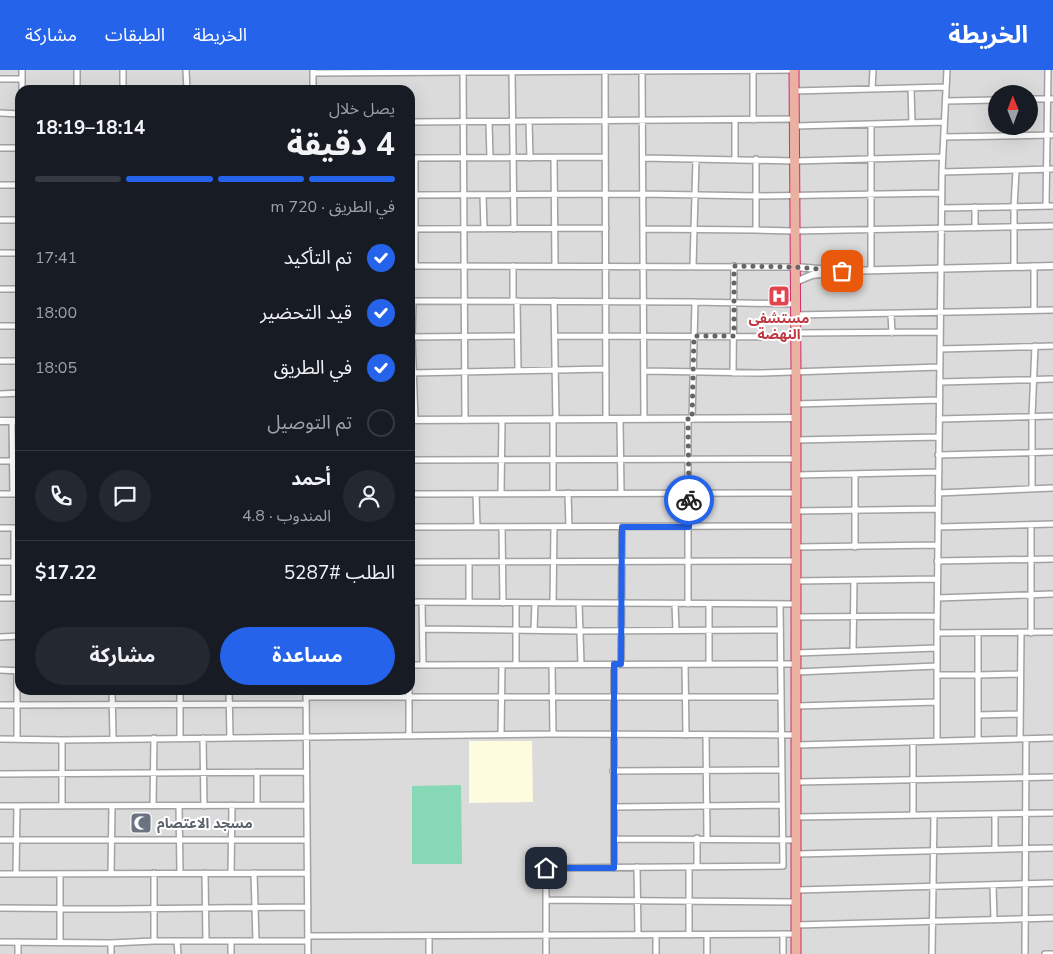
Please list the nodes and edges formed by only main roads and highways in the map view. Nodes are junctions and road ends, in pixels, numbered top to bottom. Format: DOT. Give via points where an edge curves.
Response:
graph roads {
  1 [pos="794,70"];
  2 [pos="796,954"];
  1 -- 2 [label="highway"];
}
